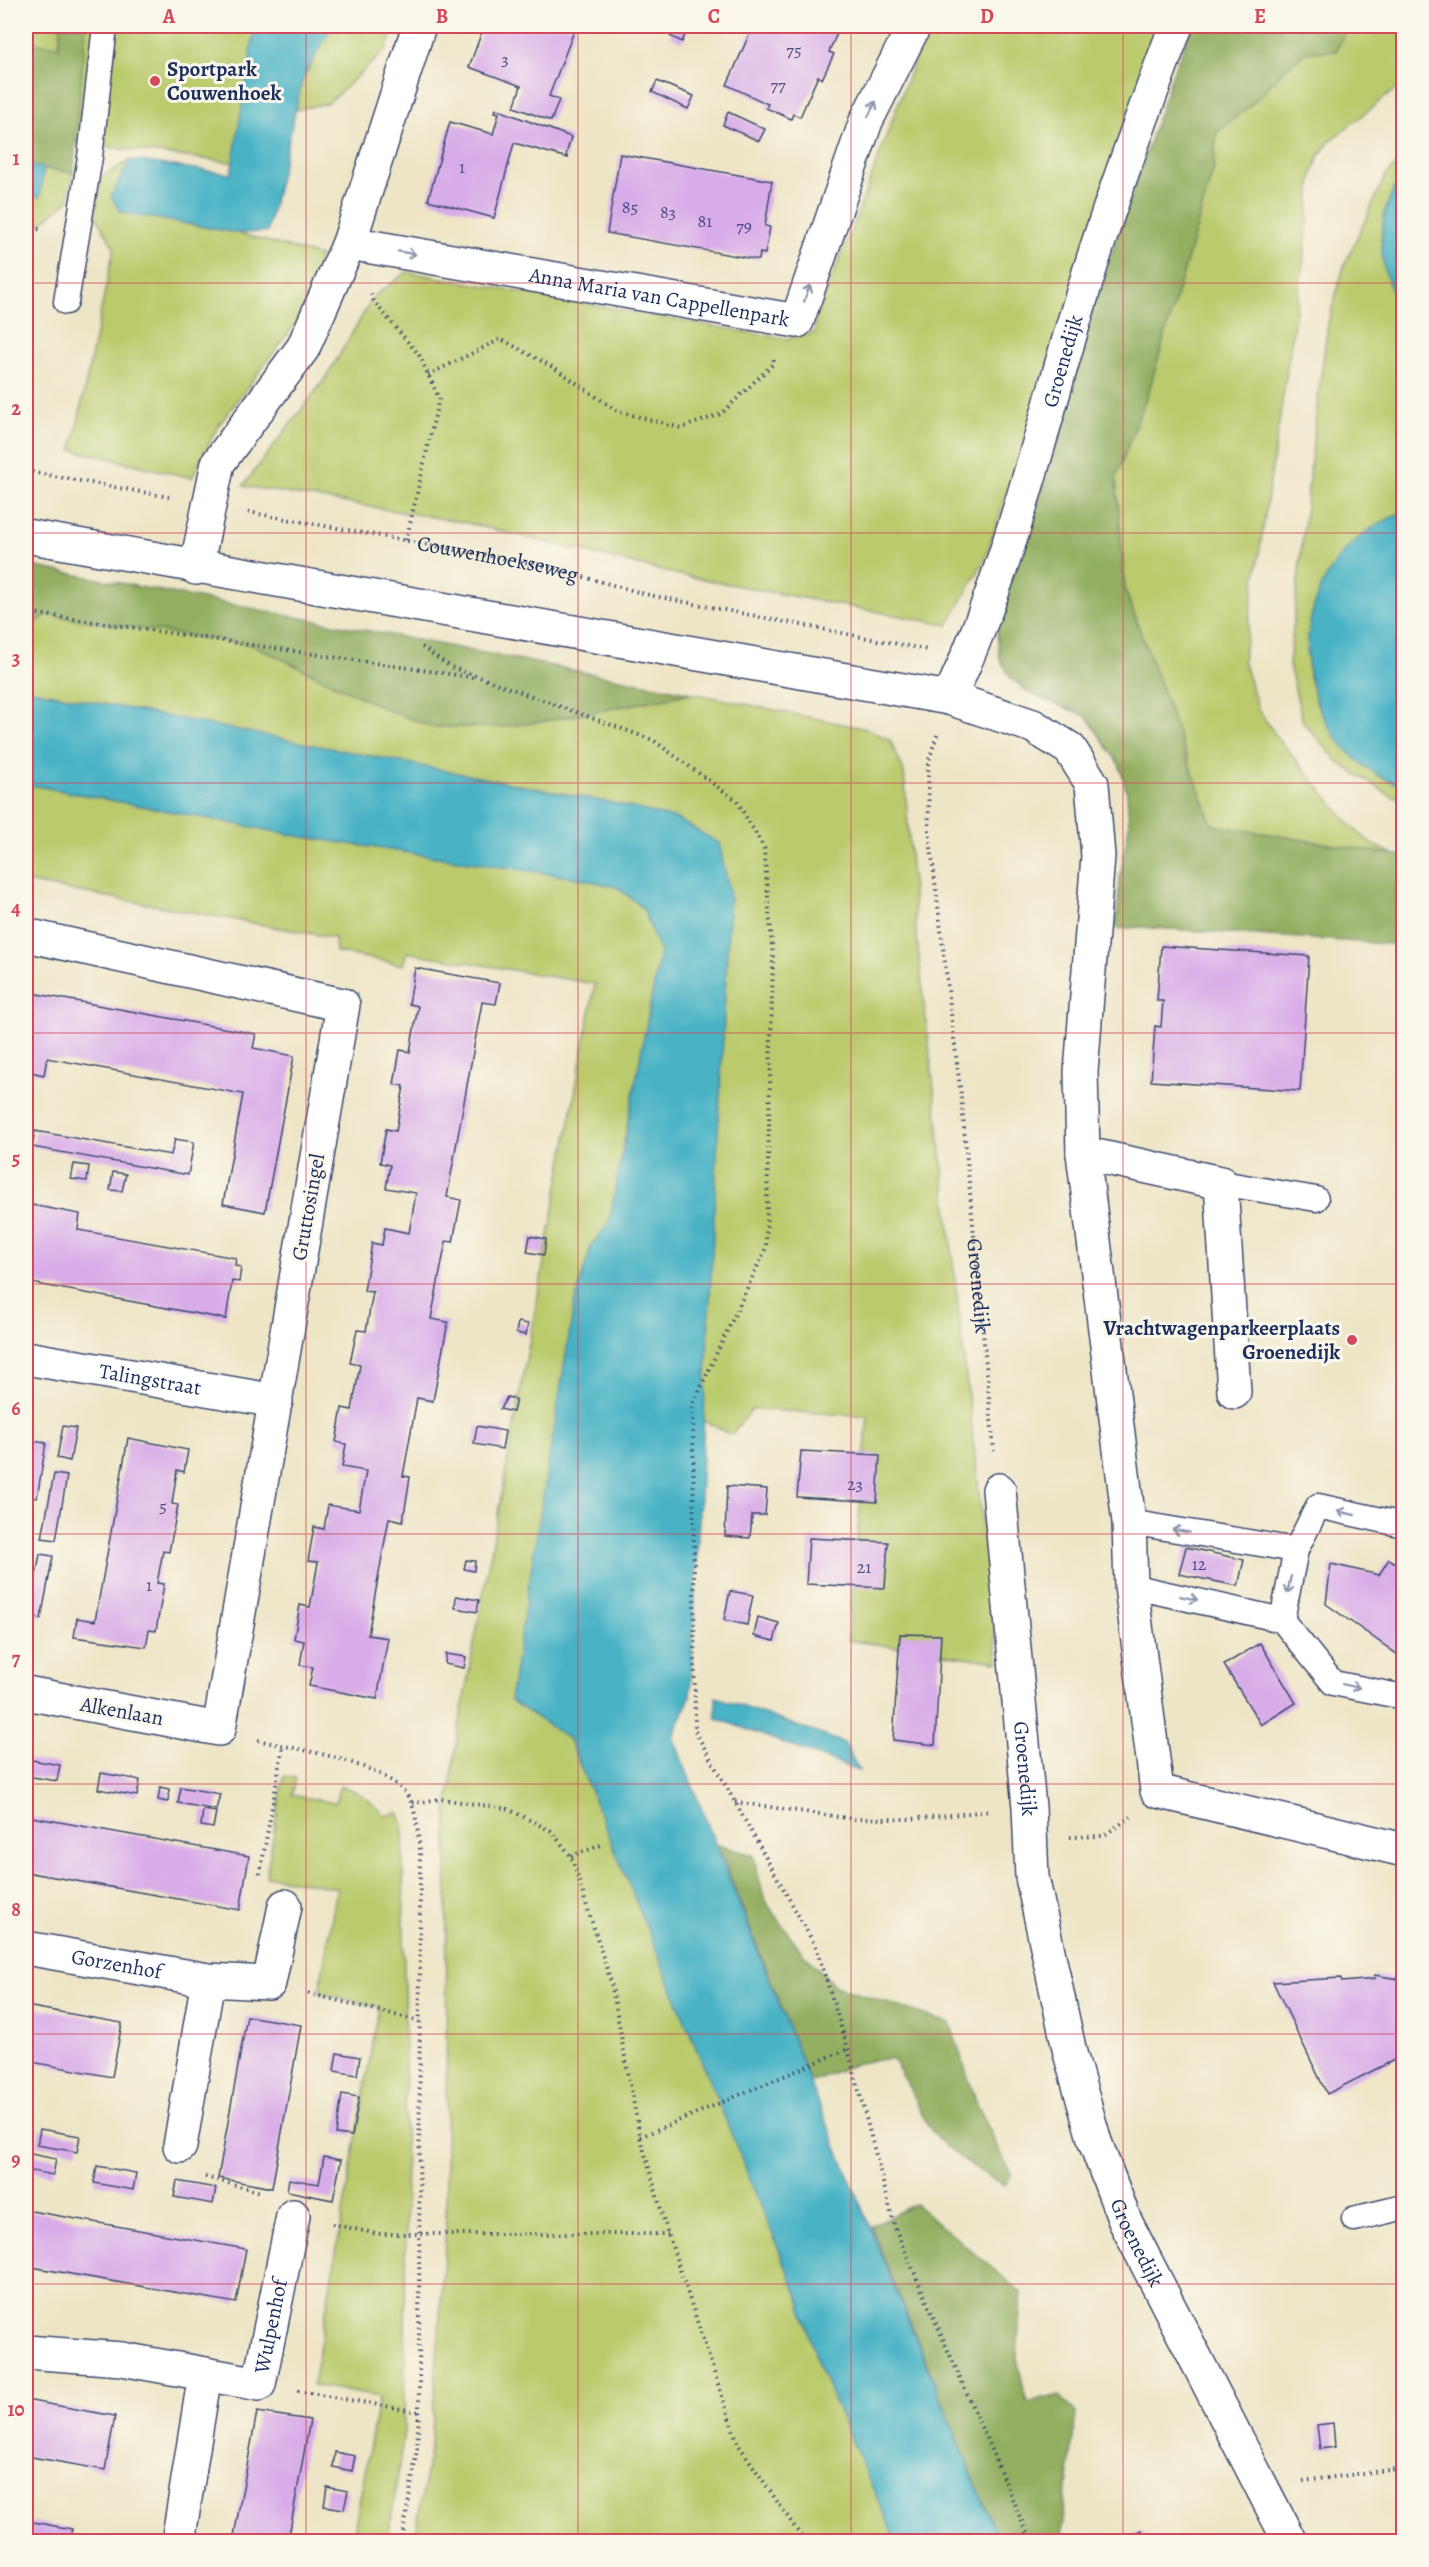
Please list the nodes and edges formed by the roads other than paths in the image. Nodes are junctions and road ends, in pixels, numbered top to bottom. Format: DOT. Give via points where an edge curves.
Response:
graph roads {
  1 [pos="105,26"];
  2 [pos="418,26"];
  3 [pos="914,26"];
  4 [pos="1176,26"];
  5 [pos="349,243"];
  6 [pos="66,302"];
  7 [pos="26,536"];
  8 [pos="196,568"];
  9 [pos="949,698"];
  10 [pos="26,934"];
  11 [pos="1083,1152"];
  12 [pos="1221,1183"];
  13 [pos="1316,1199"];
  14 [pos="26,1358"];
  15 [pos="1234,1392"];
  16 [pos="276,1401"];
  17 [pos="999,1490"];
  18 [pos="1129,1522"];
  19 [pos="1404,1525"];
  20 [pos="1296,1550"];
  21 [pos="1131,1586"];
  22 [pos="1282,1620"];
  23 [pos="26,1693"];
  24 [pos="1404,1697"];
  25 [pos="219,1729"];
  26 [pos="1404,1850"];
  27 [pos="285,1906"];
  28 [pos="26,1948"];
  29 [pos="208,1980"];
  30 [pos="180,2146"];
  31 [pos="1404,2207"];
  32 [pos="293,2216"];
  33 [pos="1354,2219"];
  34 [pos="26,2352"];
  35 [pos="206,2374"];
  36 [pos="178,2541"];
  37 [pos="1290,2541"];
  1 -- 6 [label="lane" via="90,157"];
  2 -- 5 [label="street"];
  5 -- 3 [label="street, Anna Maria van Cappellenpark, one-way" via="797,321 866,121"];
  4 -- 9 [label="street, Groenedijk" via="1083,290 1002,565"];
  5 -- 8 [label="street" via="303,348 218,464"];
  7 -- 8 [label="street"];
  8 -- 9 [label="street"];
  9 -- 11 [label="street" via="1033,726 1070,749 1092,784 1098,856 1081,1072"];
  10 -- 16 [label="street, Gruttosingel" via="343,1005"];
  11 -- 12 [label="street"];
  11 -- 18 [label="street"];
  12 -- 13 [label="lane"];
  12 -- 15 [label="street"];
  14 -- 16 [label="street, Talingstraat"];
  16 -- 25 [label="street, Gruttosingel"];
  17 -- 37 [label="street, Groenedijk" via="1032,1877 1067,2041 1095,2142 1125,2221"];
  20 -- 18 [label="lane, one-way"];
  18 -- 21 [label="street"];
  19 -- 20 [label="lane, one-way" via="1318,1506"];
  20 -- 22 [label="lane, one-way"];
  21 -- 22 [label="lane, one-way"];
  21 -- 26 [label="street" via="1157,1791"];
  22 -- 24 [label="lane, one-way" via="1334,1683"];
  23 -- 25 [label="street, Alkenlaan"];
  27 -- 29 [label="street, Gorzenhof" via="270,1983"];
  28 -- 29 [label="street, Gorzenhof"];
  29 -- 30 [label="street"];
  31 -- 33 [label="lane"];
  32 -- 35 [label="street, Wulpenhof" via="259,2384"];
  34 -- 35 [label="street, Wulpenhof" via="123,2359"];
  35 -- 36 [label="street"];
}
